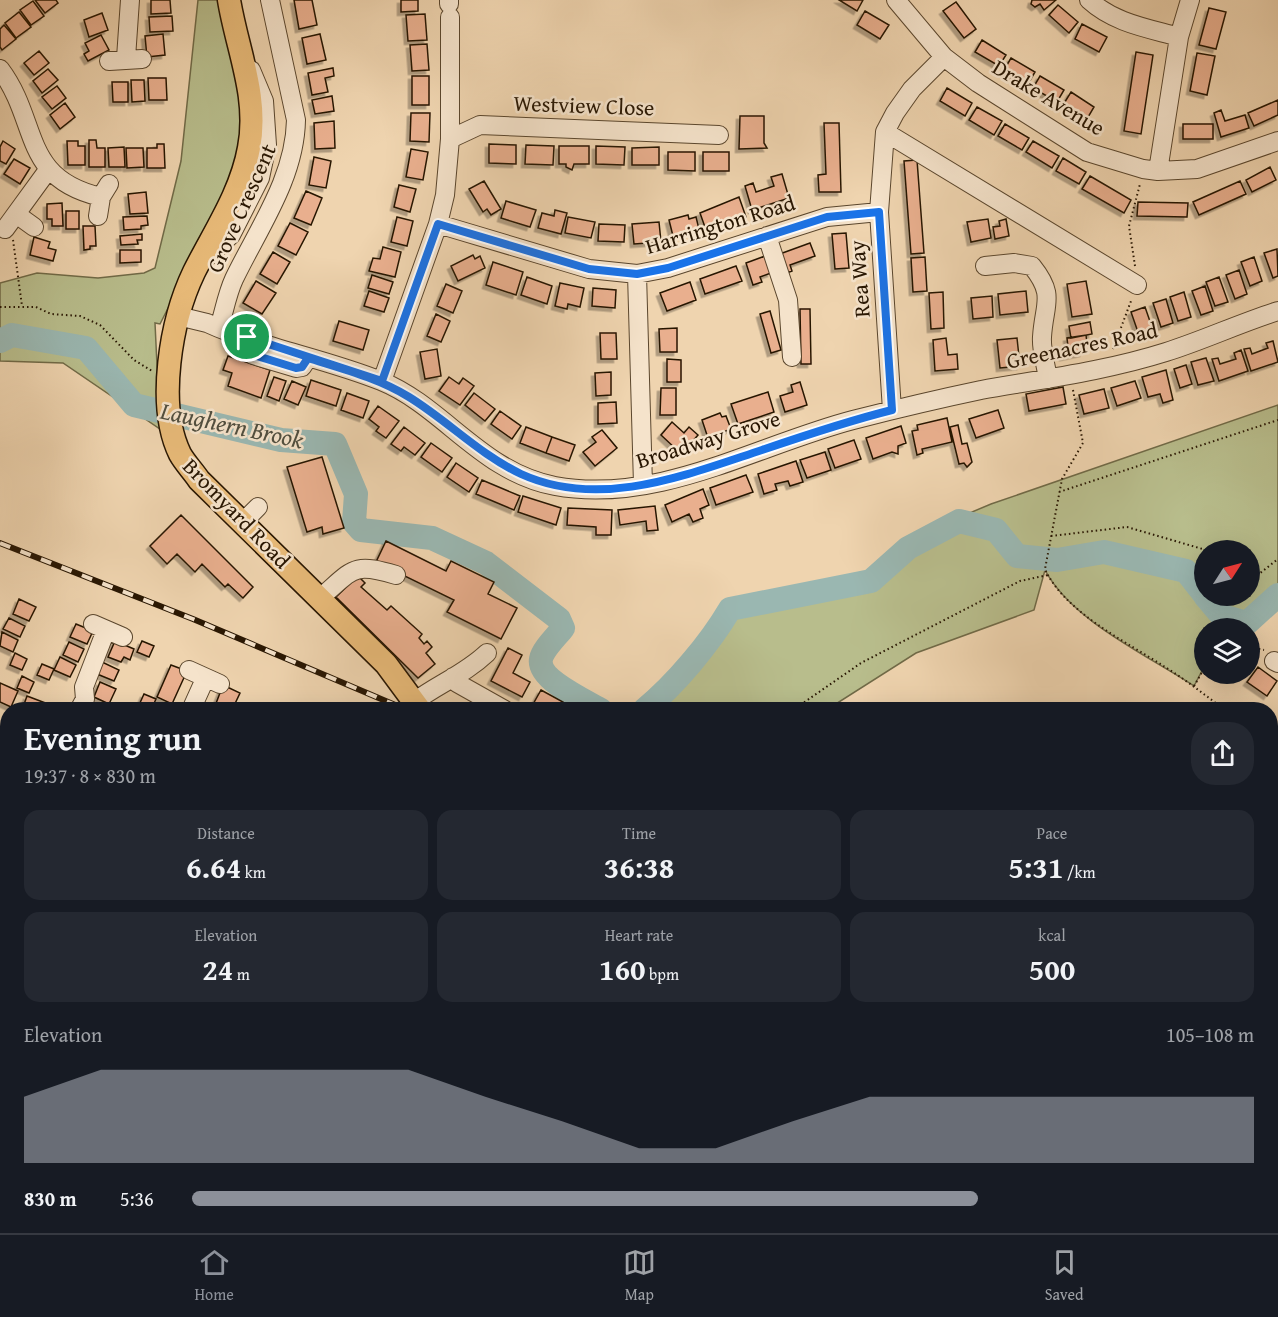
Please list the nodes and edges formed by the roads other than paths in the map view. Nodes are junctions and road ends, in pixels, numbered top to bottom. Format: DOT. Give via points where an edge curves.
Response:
graph roads {
  1 [pos="130,0"];
  2 [pos="230,0"];
  3 [pos="270,0"];
  4 [pos="896,0"];
  5 [pos="1089,0"];
  6 [pos="1190,0"];
  7 [pos="449,7"];
  8 [pos="1179,36"];
  9 [pos="944,57"];
  10 [pos="126,60"];
  11 [pos="0,69"];
  12 [pos="885,132"];
  13 [pos="719,135"];
  14 [pos="450,138"];
  15 [pos="1278,141"];
  16 [pos="48,170"];
  17 [pos="1158,171"];
  18 [pos="879,212"];
  19 [pos="16,214"];
  20 [pos="98,216"];
  21 [pos="438,224"];
  22 [pos="34,227"];
  23 [pos="5,229"];
  24 [pos="767,236"];
  25 [pos="985,266"];
  26 [pos="637,274"];
  27 [pos="1137,285"];
  28 [pos="1278,311"];
  29 [pos="178,316"];
  30 [pos="219,328"];
  31 [pos="792,357"];
  32 [pos="1048,379"];
  33 [pos="382,381"];
  34 [pos="892,410"];
  35 [pos="643,485"];
  36 [pos="258,507"];
  37 [pos="242,522"];
  38 [pos="396,575"];
  39 [pos="320,598"];
  40 [pos="108,630"];
  41 [pos="487,653"];
  42 [pos="189,670"];
  43 [pos="453,677"];
  44 [pos="83,702"];
  45 [pos="197,702"];
  46 [pos="414,702"];
  47 [pos="422,702"];
  48 [pos="491,702"];
  1 -- 10 [label="street"];
  2 -- 29 [label="main road, Bromyard Road" via="248,78 250,146 244,172 196,268"];
  3 -- 30 [label="street, Grove Crescent" via="296,120 296,141 275,198 233,281"];
  4 -- 9 [label="street, Drake Avenue"];
  5 -- 8 [label="street" via="1124,22"];
  6 -- 8 [label="street"];
  7 -- 14 [label="street"];
  8 -- 17 [label="street"];
  9 -- 12 [label="street, Rea Way" via="912,90"];
  9 -- 17 [label="street, Drake Avenue" via="1087,152"];
  11 -- 16 [label="street" via="10,83"];
  12 -- 18 [label="street, Rea Way"];
  12 -- 27 [label="street"];
  13 -- 14 [label="street, Westview Close" via="480,125"];
  14 -- 21 [label="street"];
  15 -- 17 [label="street, Drake Avenue" via="1197,169"];
  16 -- 19 [label="street"];
  16 -- 20 [label="street" via="77,191 105,190"];
  18 -- 24 [label="street, Harrington Road" via="827,217"];
  18 -- 34 [label="street, Rea Way"];
  19 -- 22 [label="street"];
  19 -- 23 [label="street"];
  21 -- 26 [label="street, Harrington Road" via="589,269"];
  21 -- 33 [label="street"];
  24 -- 26 [label="street, Harrington Road"];
  24 -- 31 [label="street" via="788,300"];
  25 -- 32 [label="street" via="1032,266 1044,281 1048,299 1042,339"];
  26 -- 35 [label="street"];
  28 -- 32 [label="street, Greenacres Road" via="1165,352"];
  29 -- 30 [label="street, Broadway Grove"];
  29 -- 37 [label="main road, Bromyard Road" via="168,385 171,429 181,455 199,480"];
  30 -- 33 [label="street, Broadway Grove"];
  32 -- 34 [label="street, Greenacres Road"];
  33 -- 35 [label="street, Broadway Grove" via="411,398 489,458 523,475 578,488"];
  34 -- 35 [label="street, Broadway Grove"];
  36 -- 37 [label="street"];
  37 -- 39 [label="main road, Bromyard Road"];
  38 -- 39 [label="street" via="365,566 348,573"];
  39 -- 46 [label="main road, Bromyard Road" via="386,664"];
  40 -- 44 [label="street" via="84,687"];
  41 -- 43 [label="street" via="472,668"];
  42 -- 45 [label="street" via="212,681"];
  43 -- 47 [label="street"];
  43 -- 48 [label="street"];
}
